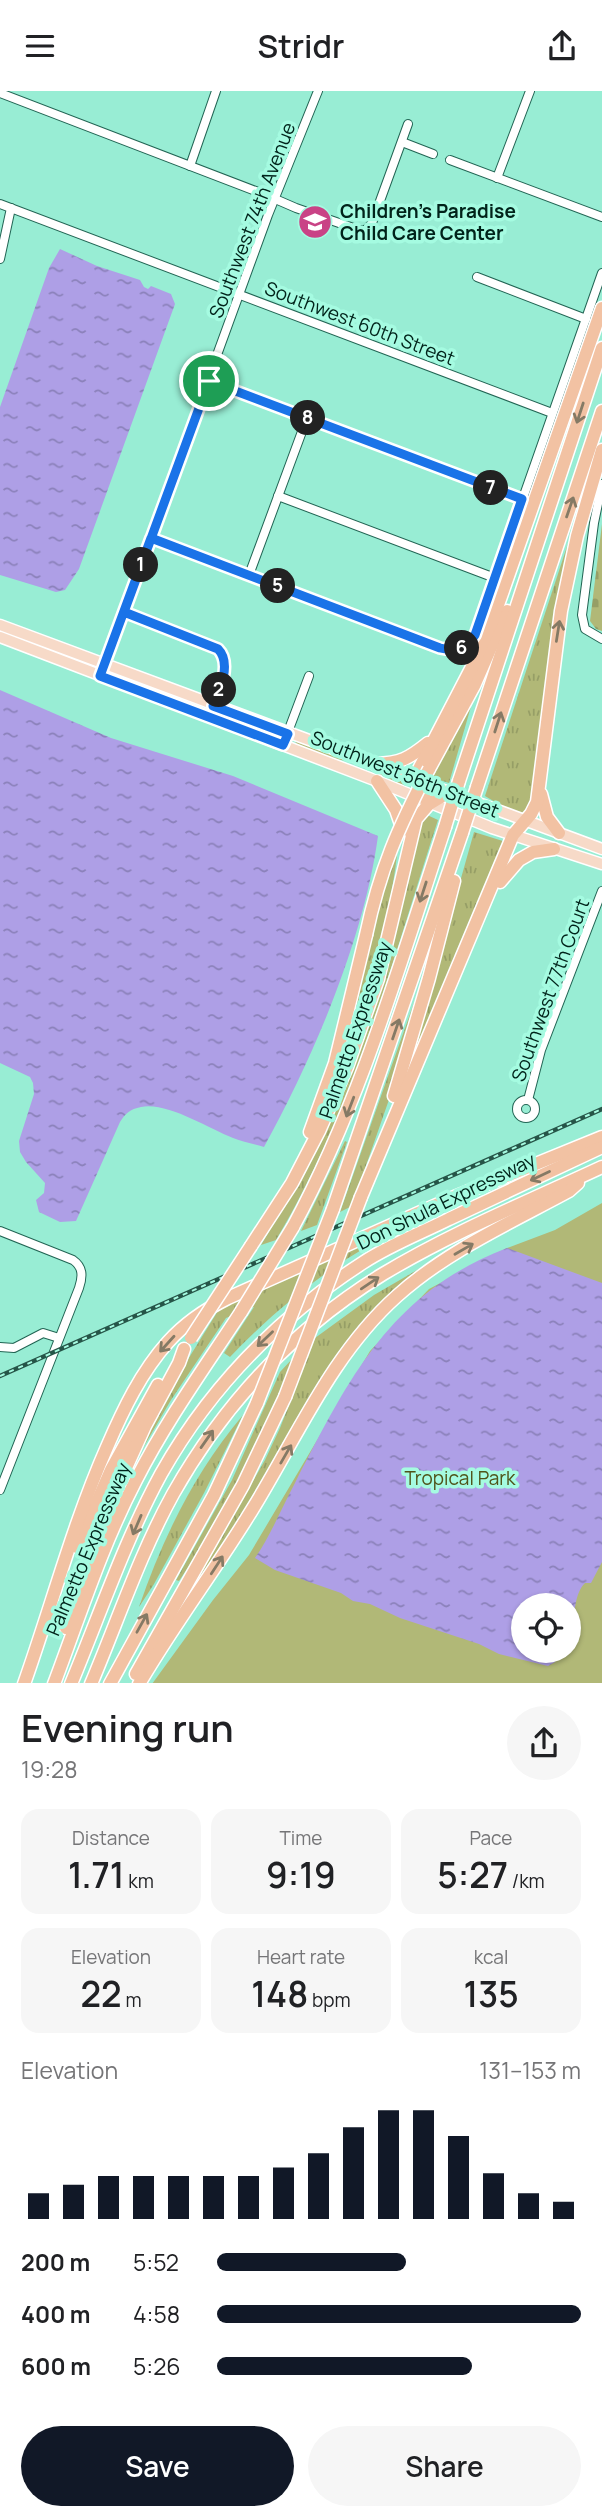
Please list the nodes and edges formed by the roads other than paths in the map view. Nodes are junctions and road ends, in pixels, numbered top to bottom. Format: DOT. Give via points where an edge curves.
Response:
graph roads {
  1 [pos="216,91"];
  2 [pos="318,91"];
  3 [pos="530,91"];
  4 [pos="0,93"];
  5 [pos="408,124"];
  6 [pos="402,142"];
  7 [pos="433,153"];
  8 [pos="450,160"];
  9 [pos="190,166"];
  10 [pos="497,178"];
  11 [pos="275,199"];
  12 [pos="0,204"];
  13 [pos="11,208"];
  14 [pos="602,217"];
  15 [pos="0,258"];
  16 [pos="602,273"];
  17 [pos="477,277"];
  18 [pos="240,295"];
  19 [pos="602,308"];
  20 [pos="586,319"];
  21 [pos="602,348"];
  22 [pos="209,381"];
  23 [pos="602,411"];
  24 [pos="552,413"];
  25 [pos="307,418"];
  26 [pos="602,450"];
  27 [pos="602,484"];
  28 [pos="278,496"];
  29 [pos="522,499"];
  30 [pos="151,538"];
  31 [pos="249,575"];
  32 [pos="495,578"];
  33 [pos="521,591"];
  34 [pos="124,612"];
  35 [pos="0,625"];
  36 [pos="0,637"];
  37 [pos="602,639"];
  38 [pos="104,665"];
  39 [pos="100,676"];
  40 [pos="309,676"];
  41 [pos="211,711"];
  42 [pos="288,734"];
  43 [pos="434,739"];
  44 [pos="283,745"];
  45 [pos="374,764"];
  46 [pos="417,779"];
  47 [pos="377,782"];
  48 [pos="540,790"];
  49 [pos="449,792"];
  50 [pos="429,804"];
  51 [pos="524,820"];
  52 [pos="559,833"];
  53 [pos="513,835"];
  54 [pos="554,849"];
  55 [pos="602,849"];
  56 [pos="456,853"];
  57 [pos="406,858"];
  58 [pos="602,864"];
  59 [pos="493,885"];
  60 [pos="602,891"];
  61 [pos="528,1100"];
  62 [pos="387,1129"];
  63 [pos="602,1137"];
  64 [pos="602,1147"];
  65 [pos="602,1167"];
  66 [pos="589,1173"];
  67 [pos="280,1200"];
  68 [pos="0,1231"];
  69 [pos="59,1338"];
  70 [pos="188,1343"];
  71 [pos="0,1347"];
  72 [pos="0,1490"];
  73 [pos="44,1628"];
  74 [pos="24,1683"];
  75 [pos="54,1683"];
  76 [pos="71,1683"];
  77 [pos="91,1683"];
  78 [pos="110,1683"];
  79 [pos="131,1683"];
  80 [pos="139,1683"];
  1 -- 9 [label="street"];
  2 -- 11 [label="street, Southwest 74th Avenue"];
  3 -- 10 [label="street"];
  4 -- 9 [label="street"];
  5 -- 6 [label="street"];
  6 -- 7 [label="street"];
  6 -- 11 [label="street" via="369,228 363,231"];
  8 -- 10 [label="street"];
  9 -- 11 [label="street"];
  10 -- 14 [label="street"];
  11 -- 18 [label="street, Southwest 74th Avenue"];
  12 -- 13 [label="street, Southwest 60th Street"];
  13 -- 15 [label="street"];
  13 -- 18 [label="street, Southwest 60th Street"];
  16 -- 20 [label="street"];
  17 -- 20 [label="street"];
  18 -- 22 [label="street, Southwest 74th Avenue"];
  18 -- 24 [label="street, Southwest 60th Street"];
  19 -- 43 [label="highway" via="493,619"];
  20 -- 24 [label="street"];
  21 -- 33 [label="highway, Palmetto Expressway, one-way"];
  22 -- 25 [label="street"];
  22 -- 30 [label="street, Southwest 74th Avenue"];
  56 -- 23 [label="highway, Palmetto Expressway, one-way, bridge"];
  24 -- 29 [label="street"];
  25 -- 28 [label="street"];
  25 -- 29 [label="street"];
  48 -- 26 [label="highway, one-way" via="561,611"];
  27 -- 37 [label="street" via="582,615 583,626"];
  28 -- 31 [label="street"];
  28 -- 32 [label="street"];
  29 -- 32 [label="street"];
  30 -- 31 [label="street"];
  30 -- 34 [label="street, Southwest 74th Avenue"];
  31 -- 32 [label="street" via="440,648 460,649 475,635"];
  33 -- 67 [label="highway, bridge" via="506,612 388,852 332,1074"];
  33 -- 75 [label="highway, Palmetto Expressway, one-way, bridge" via="351,1106 293,1227 136,1479"];
  34 -- 38 [label="street, Southwest 74th Avenue"];
  34 -- 41 [label="street" via="213,646 224,655 223,676"];
  35 -- 38 [label="main road, Southwest 56th Street"];
  36 -- 39 [label="main road, Southwest 56th Street"];
  38 -- 39 [label="street, Southwest 74th Avenue"];
  38 -- 41 [label="main road, Southwest 56th Street"];
  39 -- 41 [label="main road, Southwest 56th Street"];
  40 -- 42 [label="street"];
  41 -- 42 [label="main road, Southwest 56th Street"];
  41 -- 44 [label="main road, Southwest 56th Street"];
  42 -- 44 [label="street"];
  42 -- 45 [label="main road, Southwest 56th Street"];
  43 -- 45 [label="highway" via="401,762"];
  43 -- 46 [label="highway"];
  44 -- 47 [label="main road, Southwest 56th Street"];
  45 -- 46 [label="main road, Southwest 56th Street"];
  46 -- 49 [label="main road, Southwest 56th Street"];
  46 -- 50 [label="highway"];
  47 -- 50 [label="main road, Southwest 56th Street"];
  47 -- 57 [label="highway" via="399,816"];
  48 -- 51 [label="highway"];
  48 -- 52 [label="highway" via="545,811"];
  49 -- 50 [label="highway"];
  49 -- 51 [label="main road, Southwest 56th Street"];
  50 -- 53 [label="main road, Southwest 56th Street"];
  50 -- 57 [label="highway" via="414,825"];
  51 -- 52 [label="main road, Southwest 56th Street"];
  51 -- 53 [label="highway"];
  52 -- 55 [label="main road, Southwest 56th Street"];
  53 -- 54 [label="main road, Southwest 56th Street"];
  53 -- 59 [label="highway"];
  54 -- 58 [label="main road, Southwest 56th Street"];
  54 -- 59 [label="highway" via="519,860 503,881"];
  56 -- 62 [label="highway" via="455,875"];
  78 -- 56 [label="highway, Palmetto Expressway, one-way, bridge" via="214,1495 257,1403 332,1209"];
  57 -- 67 [label="highway" via="382,965 360,1033 319,1131"];
  59 -- 62 [label="highway"];
  60 -- 61 [label="street, Southwest 77th Court" via="541,1049"];
  62 -- 79 [label="highway, bridge" via="285,1397 243,1485"];
  63 -- 73 [label="highway, one-way" via="239,1293 180,1330 150,1365 118,1421 83,1504"];
  64 -- 76 [label="highway, Don Shula Expressway, one-way" via="365,1261 311,1299 239,1364 194,1421 161,1476"];
  65 -- 66 [label="highway, Don Shula Expressway"];
  77 -- 66 [label="highway, Don Shula Expressway, one-way" via="177,1487 222,1419 276,1358 328,1313 389,1271"];
  80 -- 66 [label="highway, one-way" via="364,1330 432,1269 569,1191"];
  67 -- 70 [label="highway, bridge"];
  68 -- 69 [label="street" via="80,1267 80,1285"];
  69 -- 71 [label="street" via="43,1333 15,1348"];
  69 -- 72 [label="street"];
  70 -- 73 [label="highway" via="152,1395 111,1470"];
  70 -- 75 [label="highway" via="104,1517 56,1658"];
  73 -- 74 [label="highway"];
}
